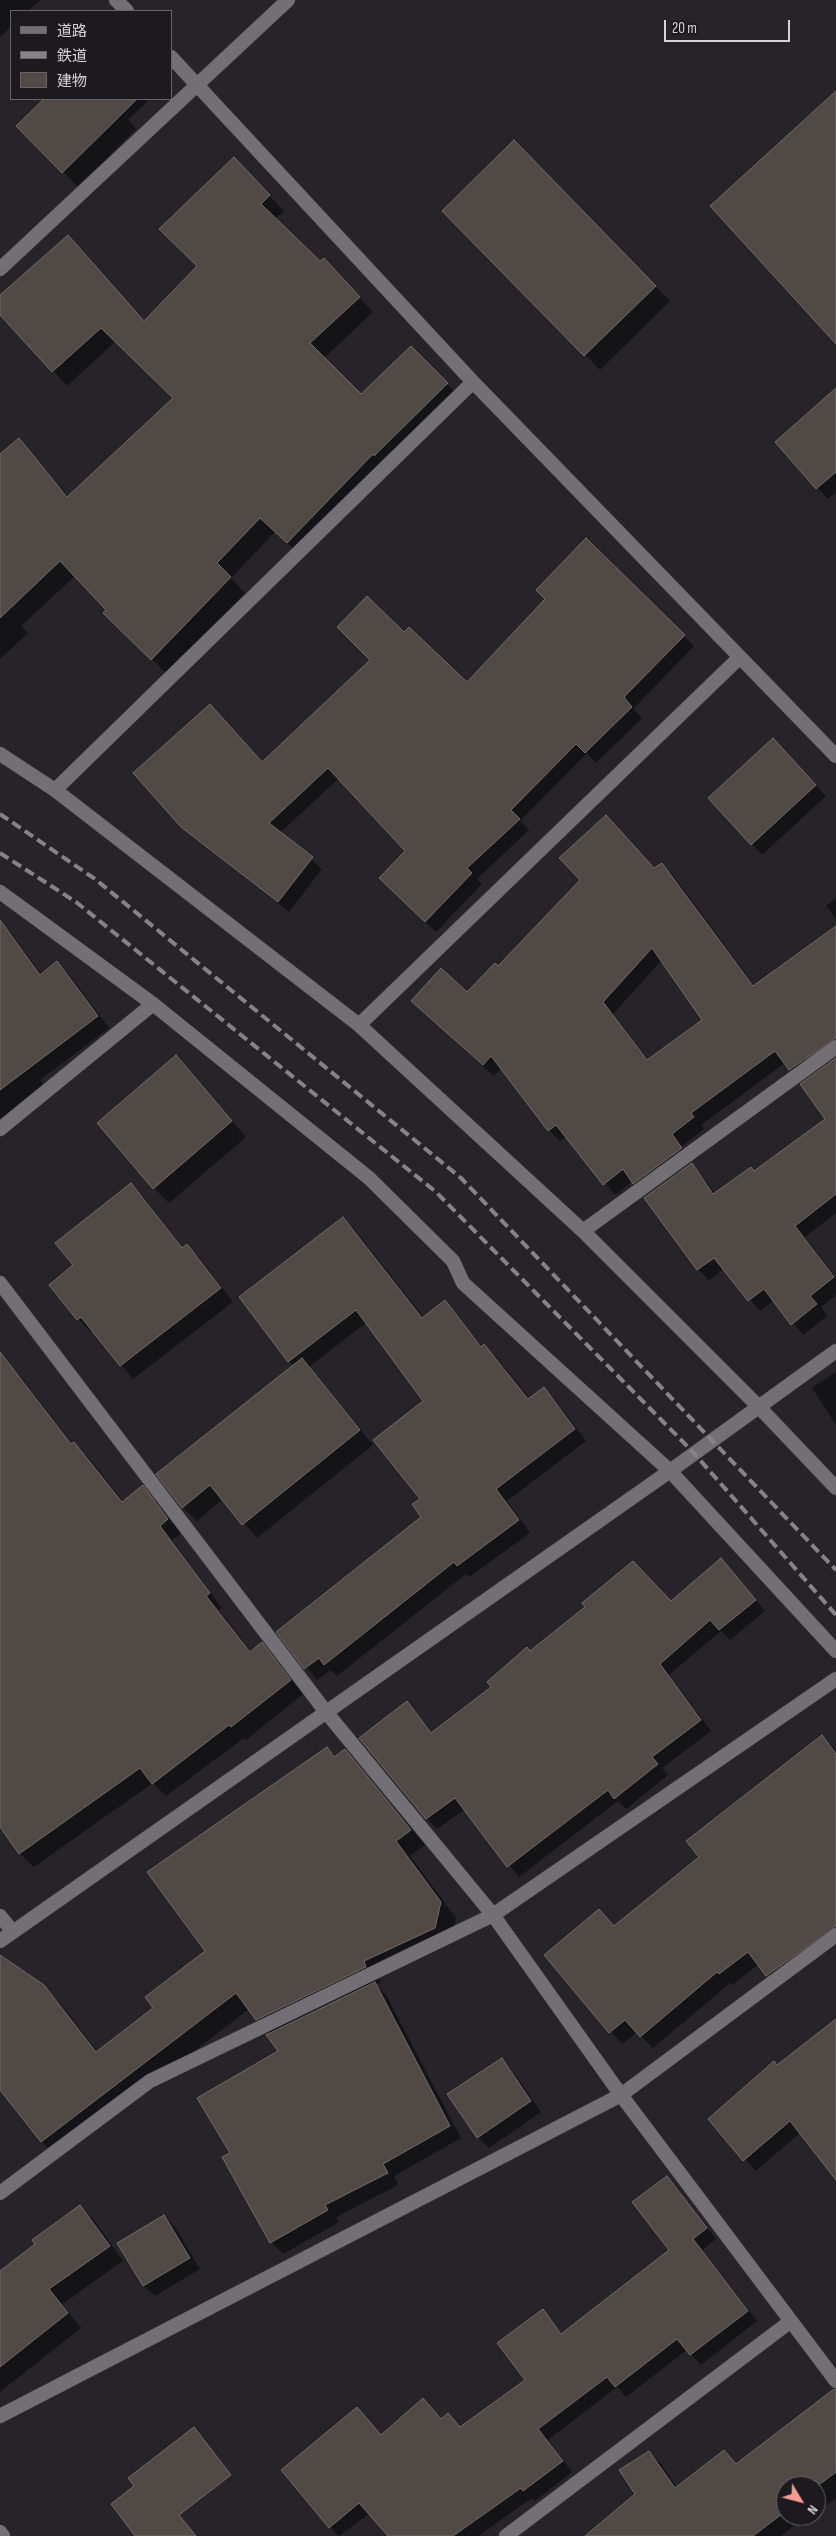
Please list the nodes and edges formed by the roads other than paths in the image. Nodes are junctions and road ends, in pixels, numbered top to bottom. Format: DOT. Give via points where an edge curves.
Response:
graph roads {
  1 [pos="116,0"];
  2 [pos="288,0"];
  3 [pos="126,10"];
  4 [pos="172,58"];
  5 [pos="197,85"];
  6 [pos="0,269"];
  7 [pos="473,382"];
  8 [pos="740,657"];
  9 [pos="0,754"];
  10 [pos="836,756"];
  11 [pos="55,790"];
  12 [pos="0,892"];
  13 [pos="153,1004"];
  14 [pos="358,1025"];
  15 [pos="836,1047"];
  16 [pos="0,1129"];
  17 [pos="583,1231"];
  18 [pos="0,1283"];
  19 [pos="836,1351"];
  20 [pos="760,1407"];
  21 [pos="670,1471"];
  22 [pos="836,1488"];
  23 [pos="836,1651"];
  24 [pos="836,1679"];
  25 [pos="326,1712"];
  26 [pos="493,1914"];
  27 [pos="0,1916"];
  28 [pos="13,1932"];
  29 [pos="836,1935"];
  30 [pos="0,1942"];
  31 [pos="621,2095"];
  32 [pos="0,2193"];
  33 [pos="791,2321"];
  34 [pos="836,2382"];
  35 [pos="0,2416"];
  36 [pos="0,2532"];
  37 [pos="3,2536"];
  38 [pos="506,2536"];
  1 -- 3 [label="street"];
  2 -- 5 [label="street"];
  4 -- 5 [label="street"];
  5 -- 6 [label="street"];
  5 -- 7 [label="street"];
  7 -- 8 [label="street"];
  7 -- 11 [label="street"];
  8 -- 10 [label="street"];
  8 -- 14 [label="street"];
  9 -- 11 [label="street"];
  11 -- 14 [label="street"];
  12 -- 13 [label="street"];
  13 -- 16 [label="street"];
  13 -- 21 [label="street" via="369,1178 454,1260 463,1282"];
  14 -- 17 [label="street"];
  15 -- 17 [label="street"];
  17 -- 20 [label="street"];
  18 -- 25 [label="street"];
  19 -- 20 [label="street"];
  20 -- 21 [label="street"];
  20 -- 22 [label="street"];
  21 -- 23 [label="street"];
  21 -- 25 [label="street"];
  24 -- 26 [label="street"];
  25 -- 26 [label="street"];
  25 -- 28 [label="street"];
  26 -- 31 [label="street"];
  26 -- 32 [label="street" via="150,2081"];
  27 -- 28 [label="street"];
  28 -- 30 [label="street"];
  29 -- 31 [label="street"];
  31 -- 33 [label="street"];
  31 -- 35 [label="street"];
  33 -- 34 [label="street"];
  33 -- 38 [label="street"];
  36 -- 37 [label="street"];
}
